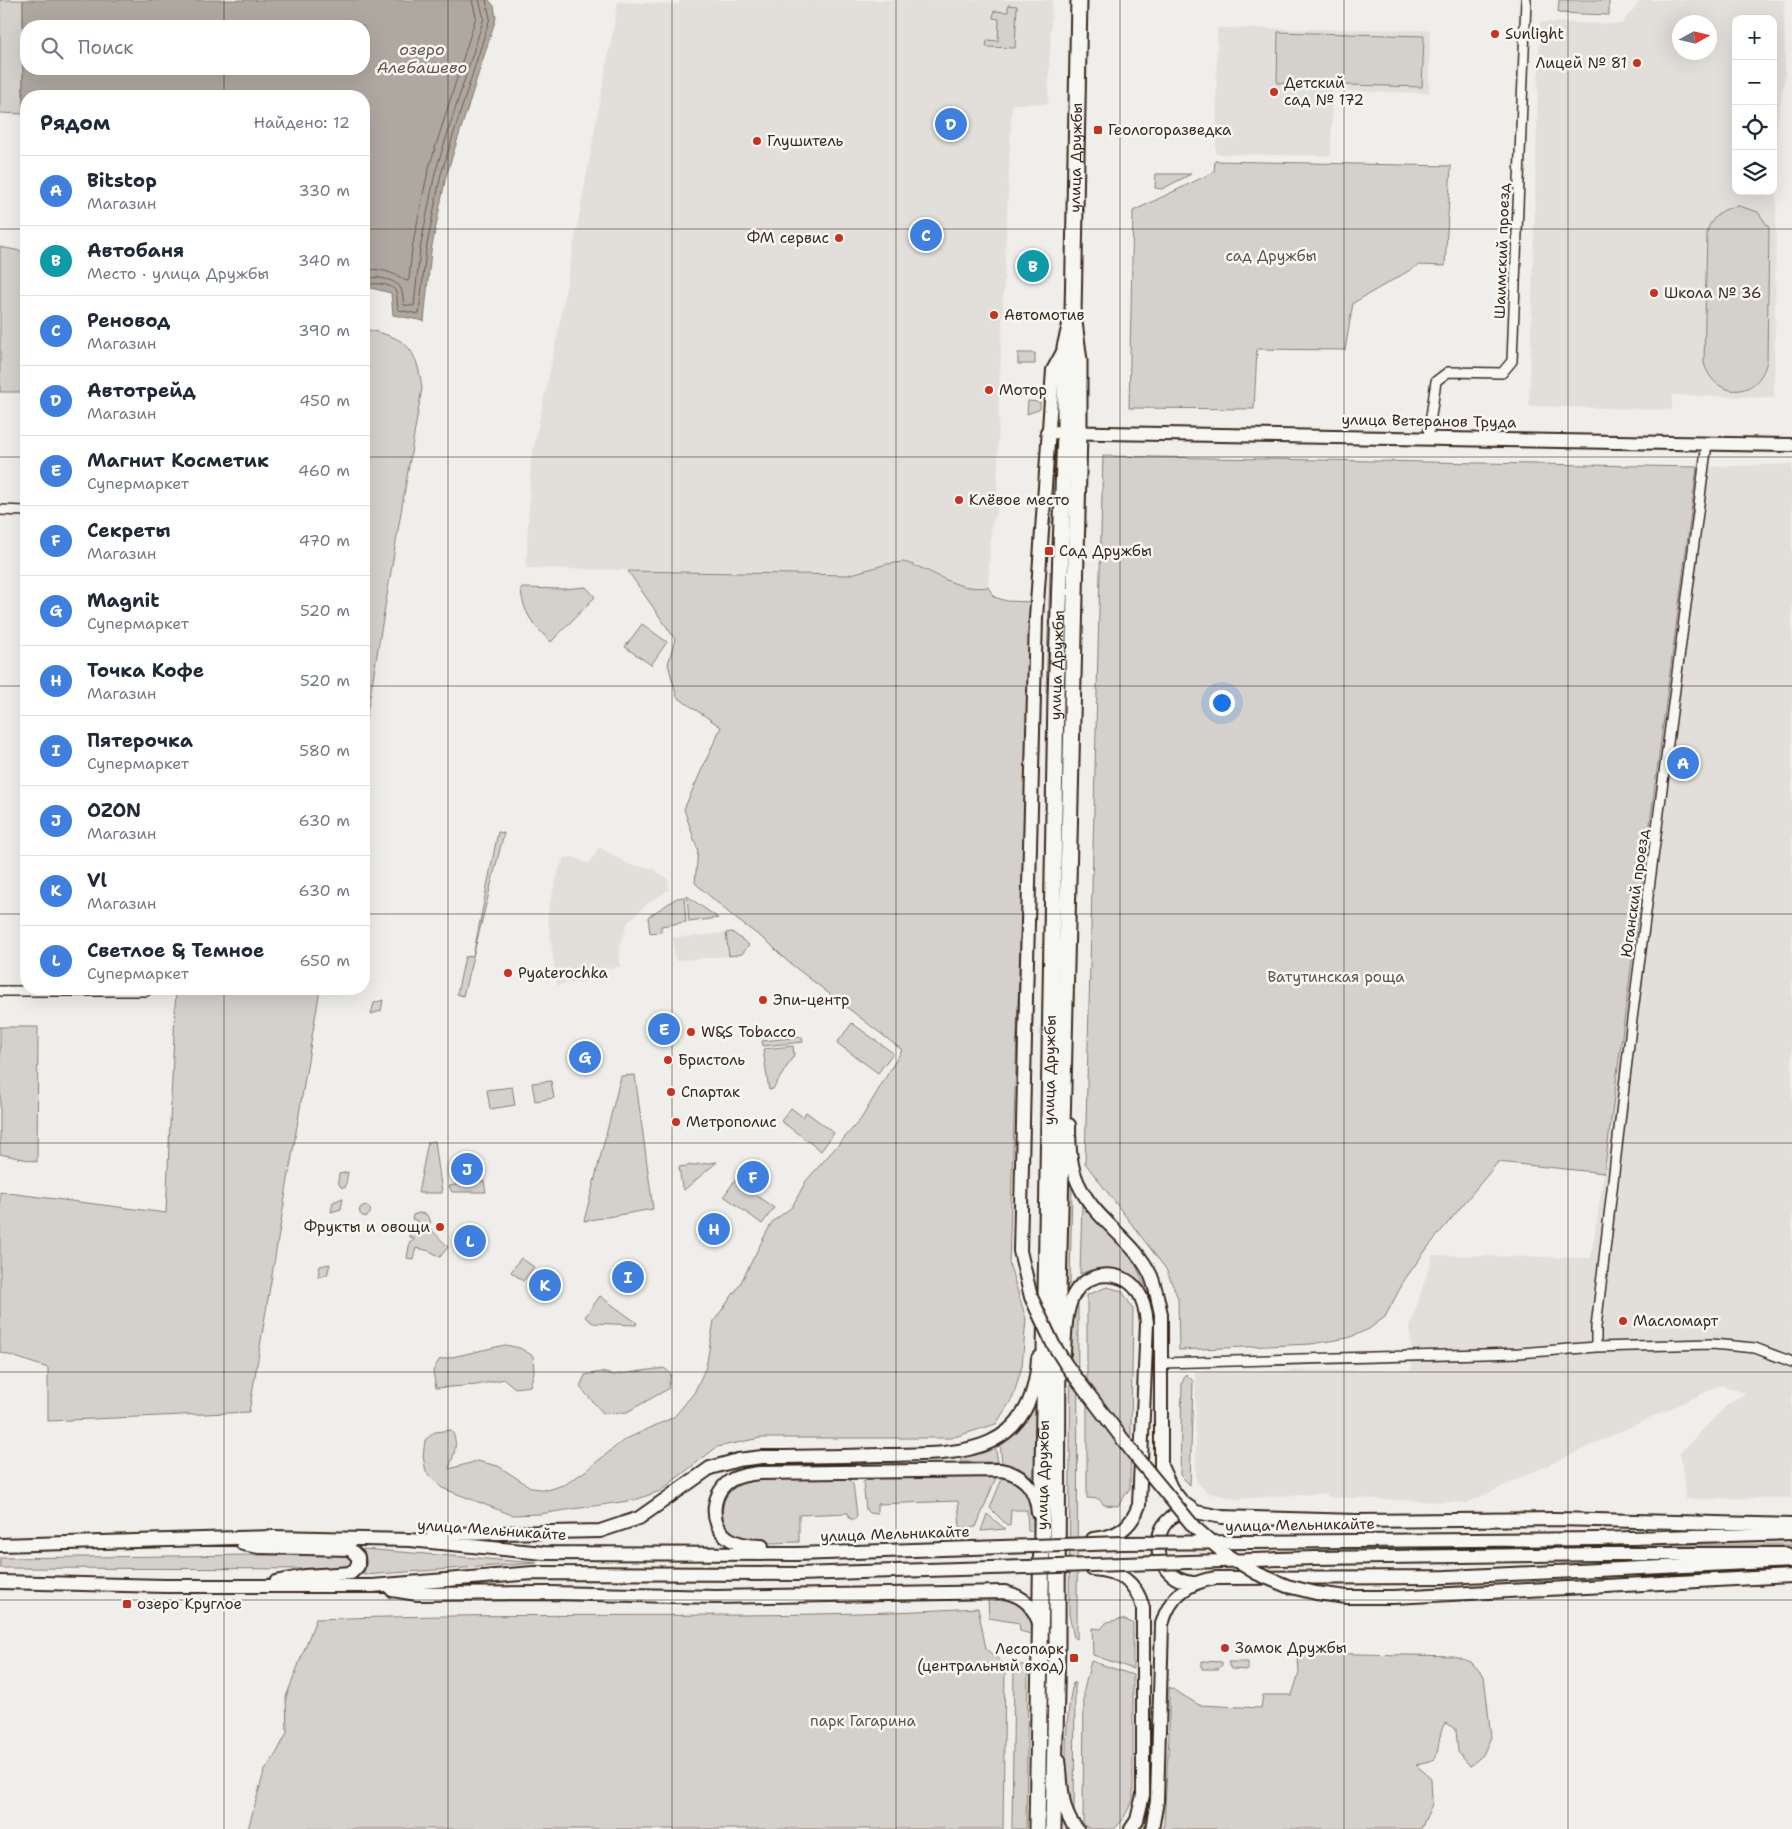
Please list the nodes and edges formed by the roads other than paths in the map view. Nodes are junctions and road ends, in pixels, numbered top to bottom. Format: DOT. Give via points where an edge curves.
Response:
graph roads {
  1 [pos="1079,0"];
  2 [pos="1526,0"];
  3 [pos="1073,314"];
  4 [pos="1065,347"];
  5 [pos="1047,432"];
  6 [pos="1072,432"];
  7 [pos="1428,438"];
  8 [pos="1707,444"];
  9 [pos="1792,445"];
  10 [pos="0,510"];
  11 [pos="20,510"];
  12 [pos="0,991"];
  13 [pos="20,991"];
  14 [pos="1063,1075"];
  15 [pos="1048,1290"];
  16 [pos="1596,1348"];
  17 [pos="1792,1362"];
  18 [pos="1161,1363"];
  19 [pos="1058,1392"];
  20 [pos="1196,1512"];
  21 [pos="1792,1525"];
  22 [pos="1792,1533"];
  23 [pos="220,1540"];
  24 [pos="410,1540"];
  25 [pos="0,1545"];
  26 [pos="1072,1545"];
  27 [pos="1044,1553"];
  28 [pos="796,1554"];
  29 [pos="1792,1554"];
  30 [pos="1792,1561"];
  31 [pos="1073,1565"];
  32 [pos="1792,1576"];
  33 [pos="0,1582"];
  34 [pos="1193,1584"];
  35 [pos="264,1586"];
  36 [pos="372,1586"];
  37 [pos="1041,1629"];
  38 [pos="1055,1736"];
  39 [pos="1037,1829"];
  40 [pos="1053,1829"];
  41 [pos="1076,1829"];
  42 [pos="1131,1829"];
  43 [pos="1152,1829"];
  1 -- 3 [label="main road, улица Дружбы"];
  2 -- 7 [label="street, Шаимский проезд" via="1512,361 1502,373 1448,372 1436,381"];
  3 -- 4 [label="main road, улица Дружбы"];
  3 -- 6 [label="main road, улица Дружбы" via="1079,361"];
  4 -- 5 [label="main road" via="1053,370"];
  4 -- 6 [label="main road, улица Дружбы"];
  5 -- 6 [label="main road, улица Ветеранов Труда"];
  5 -- 32 [label="main road, bridge" via="1036,618 1020,1251 1031,1297 1067,1366 1194,1527 1225,1554 1256,1573 1287,1586 1347,1597 1394,1598"];
  6 -- 7 [label="main road, улица Ветеранов Труда"];
  6 -- 14 [label="main road, улица Дружбы"];
  6 -- 15 [label="main road, улица Дружбы" via="1056,696"];
  7 -- 8 [label="main road, улица Ветеранов Труда"];
  8 -- 9 [label="main road, улица Ветеранов Труда"];
  8 -- 16 [label="street, Юганский проезд" via="1630,1037"];
  10 -- 11 [label="street"];
  12 -- 13 [label="street"];
  14 -- 18 [label="main road" via="1075,1175 1091,1206 1138,1256 1151,1275 1161,1314"];
  14 -- 19 [label="main road, улица Дружбы"];
  15 -- 24 [label="main road" via="1032,1393 1019,1418 1006,1432 981,1447 941,1454 738,1460 710,1468 639,1518 620,1526 590,1531 451,1534"];
  15 -- 27 [label="main road, улица Дружбы"];
  16 -- 17 [label="street" via="1712,1344 1755,1348"];
  16 -- 18 [label="street"];
  18 -- 20 [label="main road" via="1161,1466 1171,1488"];
  19 -- 26 [label="main road, bridge" via="1073,1295 1084,1282 1101,1275 1122,1278 1137,1290 1142,1299 1146,1323 1140,1490 1129,1526 1107,1538"];
  19 -- 38 [label="main road, улица Дружбы"];
  20 -- 21 [label="main road" via="1248,1519 1448,1522 1556,1519"];
  20 -- 34 [label="main road" via="1173,1514 1164,1526 1158,1546 1169,1574 1176,1580"];
  22 -- 26 [label="main road, улица Мельникайте, bridge"];
  23 -- 24 [label="main road, улица Мельникайте"];
  23 -- 25 [label="main road, улица Мельникайте"];
  23 -- 35 [label="main road" via="259,1547 350,1549 358,1557 358,1566 351,1573 286,1578"];
  24 -- 28 [label="main road, улица Мельникайте" via="544,1553"];
  26 -- 28 [label="main road, улица Мельникайте, bridge"];
  27 -- 28 [label="main road" via="1034,1491 1023,1478 1001,1470 759,1473 734,1479 724,1486 714,1511 716,1522 728,1538 750,1546 774,1547"];
  27 -- 37 [label="main road, улица Дружбы"];
  29 -- 31 [label="main road, bridge" via="1315,1558"];
  30 -- 34 [label="main road" via="1446,1577 1216,1578"];
  31 -- 36 [label="main road, bridge" via="797,1574 533,1573"];
  31 -- 42 [label="main road, bridge" via="1108,1570 1124,1577 1139,1594 1143,1608 1143,1795 1137,1820"];
  33 -- 35 [label="main road"];
  34 -- 43 [label="main road" via="1173,1598 1162,1624 1157,1801"];
  35 -- 36 [label="main road"];
  36 -- 37 [label="main road" via="417,1594 716,1598 1005,1592 1029,1603"];
  37 -- 39 [label="main road, улица Дружбы"];
  38 -- 40 [label="main road, улица Дружбы"];
  38 -- 41 [label="main road" via="1064,1806"];
}
